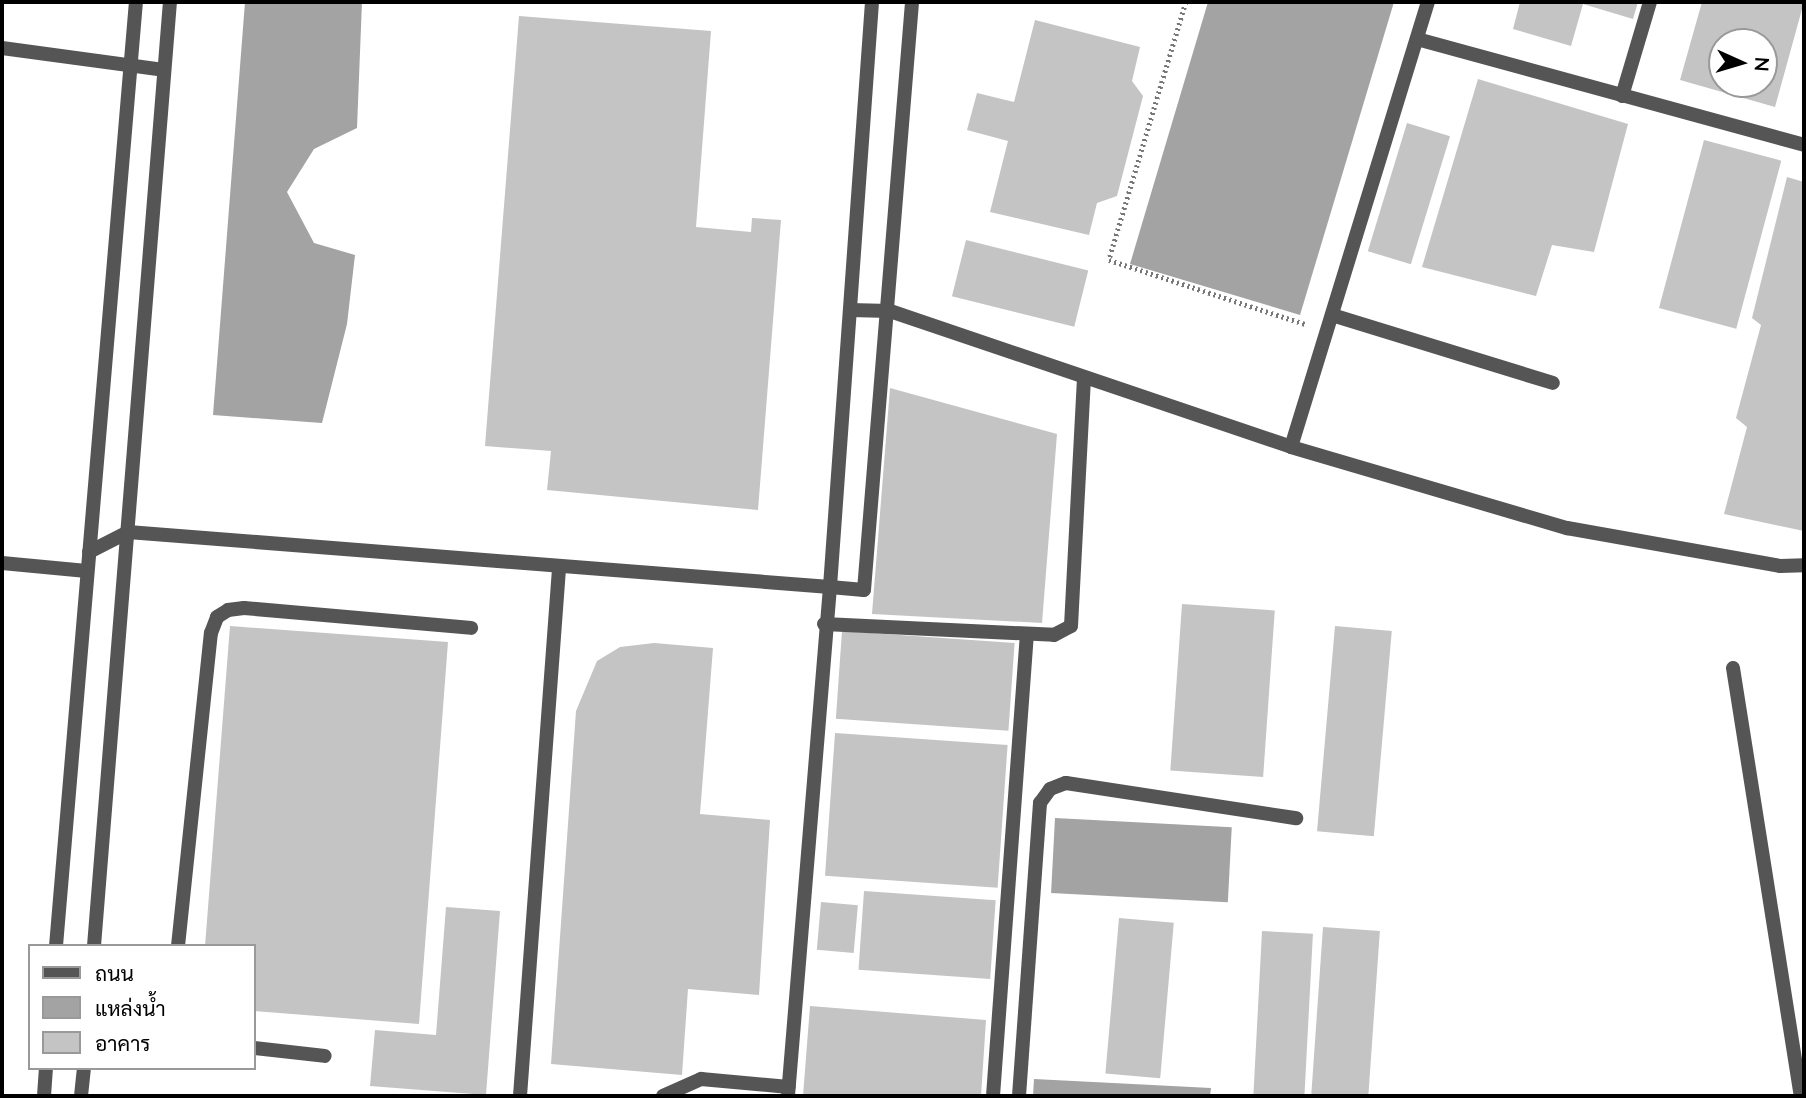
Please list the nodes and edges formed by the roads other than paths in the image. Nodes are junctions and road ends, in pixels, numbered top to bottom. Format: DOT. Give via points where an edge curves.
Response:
graph roads {
  1 [pos="136,2"];
  2 [pos="170,2"];
  3 [pos="872,2"];
  4 [pos="912,2"];
  5 [pos="1428,2"];
  6 [pos="1650,2"];
  7 [pos="1417,39"];
  8 [pos="2,48"];
  9 [pos="130,67"];
  10 [pos="164,70"];
  11 [pos="1622,96"];
  12 [pos="1804,145"];
  13 [pos="850,310"];
  14 [pos="890,311"];
  15 [pos="1332,315"];
  16 [pos="1084,380"];
  17 [pos="1553,383"];
  18 [pos="1291,447"];
  19 [pos="128,532"];
  20 [pos="89,552"];
  21 [pos="2,563"];
  22 [pos="1804,565"];
  23 [pos="559,569"];
  24 [pos="87,571"];
  25 [pos="830,587"];
  26 [pos="824,624"];
  27 [pos="471,628"];
  28 [pos="1027,635"];
  29 [pos="1733,668"];
  30 [pos="1296,818"];
  31 [pos="56,944"];
  32 [pos="94,944"];
  33 [pos="178,944"];
  34 [pos="256,1048"];
  35 [pos="325,1056"];
  36 [pos="46,1070"];
  37 [pos="84,1070"];
  38 [pos="788,1092"];
  39 [pos="44,1096"];
  40 [pos="81,1096"];
  41 [pos="520,1096"];
  42 [pos="663,1096"];
  43 [pos="993,1096"];
  44 [pos="1018,1096"];
  45 [pos="1801,1096"];
  1 -- 9 [label="street"];
  2 -- 10 [label="street"];
  3 -- 13 [label="street"];
  4 -- 14 [label="street"];
  5 -- 7 [label="street"];
  6 -- 11 [label="street"];
  7 -- 11 [label="street"];
  7 -- 15 [label="street"];
  8 -- 9 [label="street"];
  9 -- 10 [label="street"];
  9 -- 20 [label="street"];
  10 -- 19 [label="street"];
  11 -- 12 [label="street"];
  13 -- 14 [label="street"];
  13 -- 25 [label="street"];
  14 -- 16 [label="street"];
  14 -- 25 [label="street" via="864,590"];
  15 -- 17 [label="street"];
  15 -- 18 [label="street"];
  16 -- 18 [label="street"];
  16 -- 28 [label="street" via="1071,626 1054,635"];
  18 -- 22 [label="street" via="1567,528 1780,566"];
  19 -- 20 [label="street"];
  19 -- 23 [label="street"];
  19 -- 32 [label="street"];
  20 -- 24 [label="street"];
  21 -- 24 [label="street"];
  23 -- 25 [label="street"];
  23 -- 41 [label="street"];
  24 -- 31 [label="street"];
  25 -- 26 [label="street"];
  26 -- 28 [label="street"];
  26 -- 38 [label="street"];
  27 -- 33 [label="street" via="244,608 217,617 211,633"];
  28 -- 43 [label="street"];
  29 -- 45 [label="street"];
  30 -- 44 [label="street" via="1066,783 1050,789 1040,803"];
  34 -- 35 [label="street"];
  36 -- 39 [label="street"];
  37 -- 40 [label="street"];
  38 -- 42 [label="street" via="701,1079"];
}
